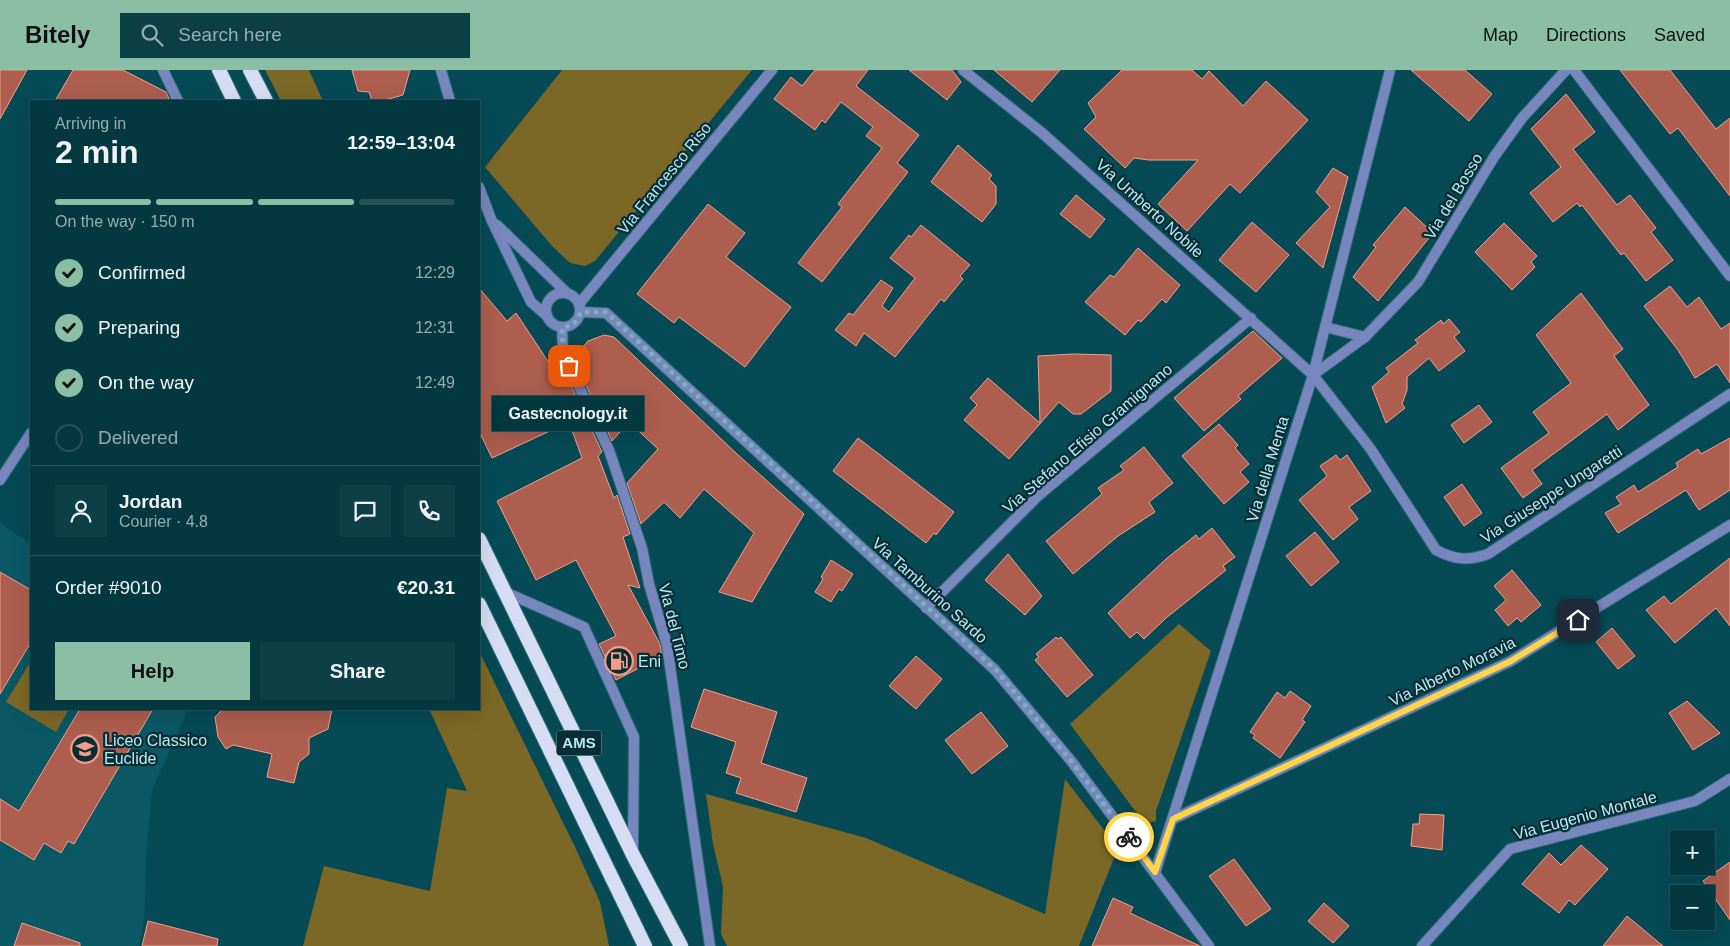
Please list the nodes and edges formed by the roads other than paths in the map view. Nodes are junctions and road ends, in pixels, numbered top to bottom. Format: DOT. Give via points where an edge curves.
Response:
graph roads {
  1 [pos="163,70"];
  2 [pos="219,70"];
  3 [pos="250,70"];
  4 [pos="441,70"];
  5 [pos="772,70"];
  6 [pos="963,70"];
  7 [pos="1390,70"];
  8 [pos="1566,70"];
  9 [pos="1574,70"];
  10 [pos="178,100"];
  11 [pos="234,100"];
  12 [pos="265,100"];
  13 [pos="450,100"];
  14 [pos="480,190"];
  15 [pos="491,219"];
  16 [pos="1730,276"];
  17 [pos="567,293"];
  18 [pos="580,308"];
  19 [pos="547,316"];
  20 [pos="1251,318"];
  21 [pos="1325,327"];
  22 [pos="562,328"];
  23 [pos="1365,337"];
  24 [pos="1313,375"];
  25 [pos="1730,394"];
  26 [pos="30,435"];
  27 [pos="0,480"];
  28 [pos="1730,526"];
  29 [pos="480,541"];
  30 [pos="505,592"];
  31 [pos="480,606"];
  32 [pos="926,608"];
  33 [pos="1730,779"];
  34 [pos="1173,819"];
  35 [pos="634,855"];
  36 [pos="1155,872"];
  37 [pos="645,946"];
  38 [pos="681,946"];
  39 [pos="710,946"];
  40 [pos="1209,946"];
  41 [pos="1422,946"];
  1 -- 10 [label="street"];
  2 -- 11 [label="highway"];
  3 -- 12 [label="highway"];
  4 -- 13 [label="street"];
  5 -- 18 [label="street, Via Francesco Riso"];
  6 -- 20 [label="street, Via Umberto Nobile" via="1041,132"];
  7 -- 21 [label="street, Via della Menta"];
  8 -- 23 [label="street, Via del Bosso" via="1516,126 1418,282"];
  9 -- 16 [label="street"];
  14 -- 15 [label="street"];
  15 -- 17 [label="street"];
  15 -- 19 [label="street" via="531,302"];
  17 -- 18 [label="street" via="576,298"];
  17 -- 19 [label="street" via="556,294 549,300"];
  18 -- 22 [label="street" via="574,324"];
  18 -- 32 [label="street, Via Tamburino Sardo" via="606,312"];
  19 -- 22 [label="street" via="553,325"];
  20 -- 24 [label="street, Via Umberto Nobile"];
  20 -- 32 [label="street, Via Stefano Efisio Gramignano" via="1038,496"];
  21 -- 23 [label="street"];
  21 -- 24 [label="street, Via della Menta"];
  22 -- 39 [label="street, Via del Timo" via="563,353 609,450 642,548 667,645"];
  23 -- 24 [label="street, Via del Bosso"];
  24 -- 25 [label="street, Via Giuseppe Ungaretti" via="1370,448 1436,550 1452,558 1471,560 1488,554"];
  24 -- 34 [label="street, Via della Menta"];
  26 -- 27 [label="street"];
  28 -- 34 [label="street, Via Alberto Moravia" via="1511,661"];
  29 -- 30 [label="highway, AMS"];
  30 -- 35 [label="highway, AMS"];
  30 -- 35 [label="street" via="584,627 634,737"];
  31 -- 37 [label="highway, AMS"];
  32 -- 36 [label="street, Via Tamburino Sardo" via="996,670 1072,762"];
  33 -- 41 [label="street, Via Eugenio Montale" via="1695,801 1510,849"];
  34 -- 36 [label="street, Via della Menta"];
  35 -- 38 [label="highway, AMS"];
  36 -- 40 [label="street, Via Tamburino Sardo"];
}
